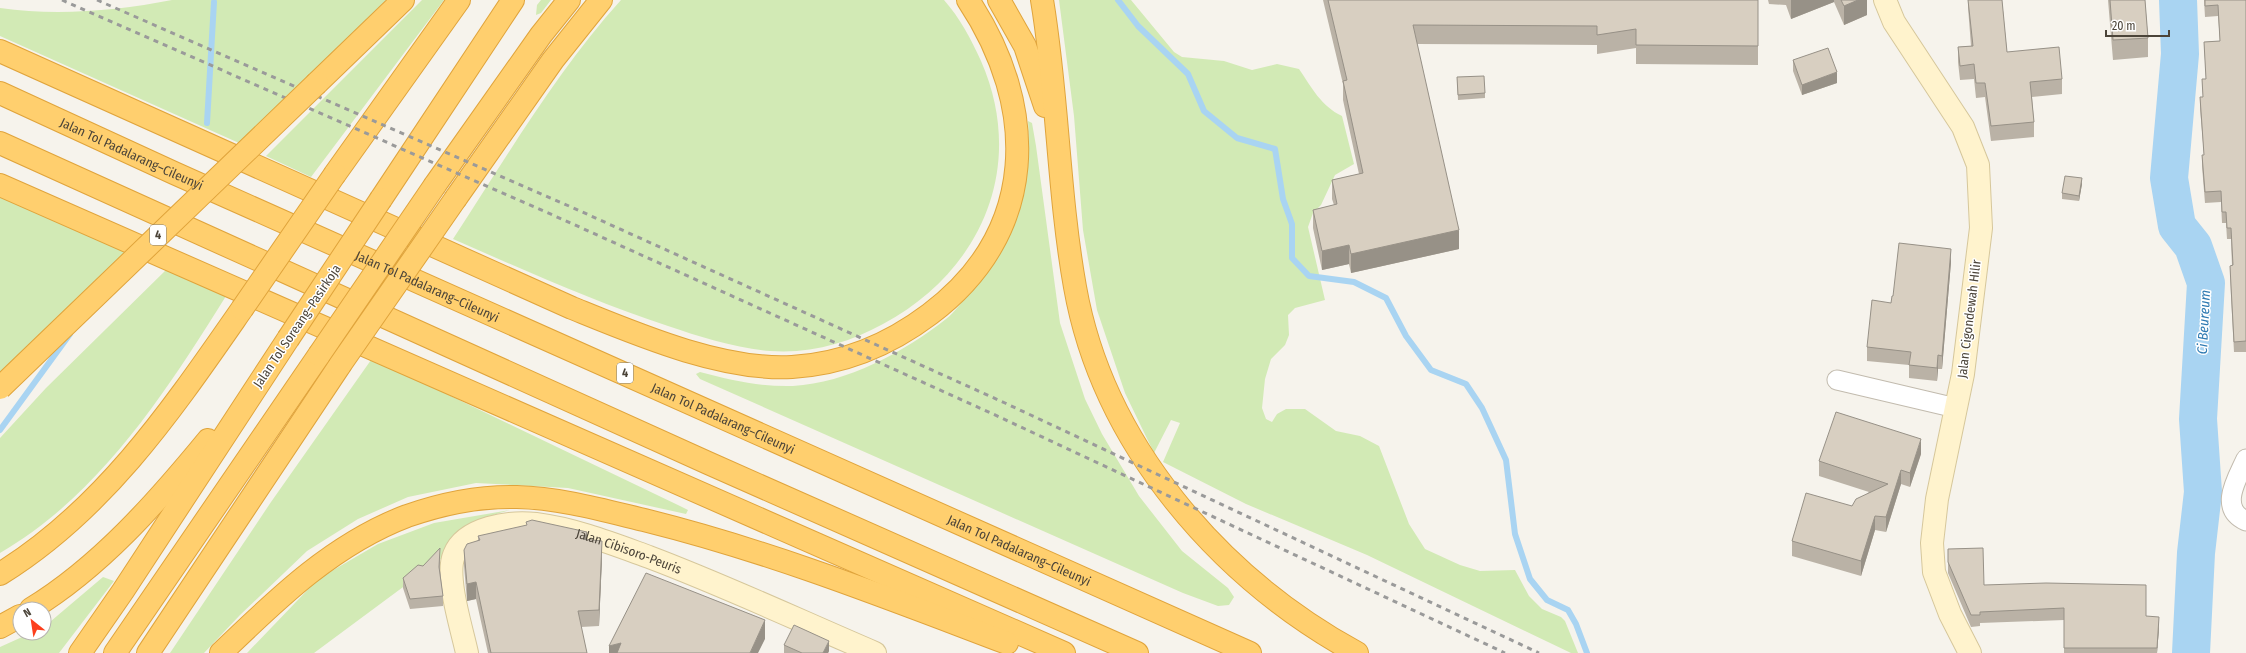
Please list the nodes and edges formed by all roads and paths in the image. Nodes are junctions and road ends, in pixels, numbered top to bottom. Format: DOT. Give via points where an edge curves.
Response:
graph roads {
  1 [pos="403,0"];
  2 [pos="459,0"];
  3 [pos="513,0"];
  4 [pos="569,0"];
  5 [pos="601,0"];
  6 [pos="968,0"];
  7 [pos="999,0"];
  8 [pos="1042,0"];
  9 [pos="1885,0"];
  10 [pos="0,51"];
  11 [pos="0,93"];
  12 [pos="0,143"];
  13 [pos="0,185"];
  14 [pos="1062,194"];
  15 [pos="287,339"];
  16 [pos="1837,380"];
  17 [pos="0,388"];
  18 [pos="1956,408"];
  19 [pos="2246,459"];
  20 [pos="2246,521"];
  21 [pos="0,574"];
  22 [pos="42,601"];
  23 [pos="12,620"];
  24 [pos="0,627"];
  25 [pos="80,653"];
  26 [pos="115,653"];
  27 [pos="148,653"];
  28 [pos="221,653"];
  29 [pos="467,653"];
  30 [pos="874,653"];
  31 [pos="1035,653"];
  32 [pos="1064,653"];
  33 [pos="1137,653"];
  34 [pos="1250,653"];
  35 [pos="1357,653"];
  36 [pos="1970,653"];
  1 -- 17 [label="highway, 4, bridge"];
  2 -- 21 [label="highway, bridge" via="163,419 112,481 48,540"];
  3 -- 15 [label="highway, Jalan Tol Soreang–Pasirkoja, bridge"];
  4 -- 26 [label="highway, bridge" via="541,35 435,185"];
  5 -- 27 [label="highway, bridge" via="553,60 340,365"];
  6 -- 10 [label="highway" via="998,51 1016,111 1017,168 1012,196 1002,226 985,257 966,282 944,304 915,326 884,344 852,356 819,364 789,367 759,366 687,351 572,308"];
  7 -- 14 [label="highway" via="1014,23 1036,78 1053,142"];
  8 -- 14 [label="highway"];
  9 -- 18 [label="street, Jalan Cigondewah Hilir" via="1894,22 1963,127 1978,165 1981,228 1963,374"];
  11 -- 34 [label="highway, Jalan Tol Padalarang–Cileunyi / 4"];
  12 -- 33 [label="highway, 4"];
  13 -- 32 [label="highway"];
  14 -- 35 [label="highway" via="1075,288 1087,338 1115,408 1135,444 1172,496 1229,560 1280,604"];
  15 -- 22 [label="highway" via="207,441 147,509 95,561"];
  15 -- 25 [label="highway, Jalan Tol Soreang–Pasirkoja"];
  16 -- 18 [label="street"];
  18 -- 36 [label="street, Jalan Cigondewah Hilir" via="1937,499 1932,542 1934,572 1950,614"];
  19 -- 20 [label="street" via="2233,489 2231,506 2237,517"];
  23 -- 24 [label="highway"];
  28 -- 31 [label="highway" via="304,576 371,532 408,516 443,506 486,498 517,497 600,509 734,544 791,562"];
  29 -- 30 [label="street, Jalan Cibisoro-Peuris" via="450,575 454,555 465,540 486,529 509,524 535,524 594,538 694,574"];
}
